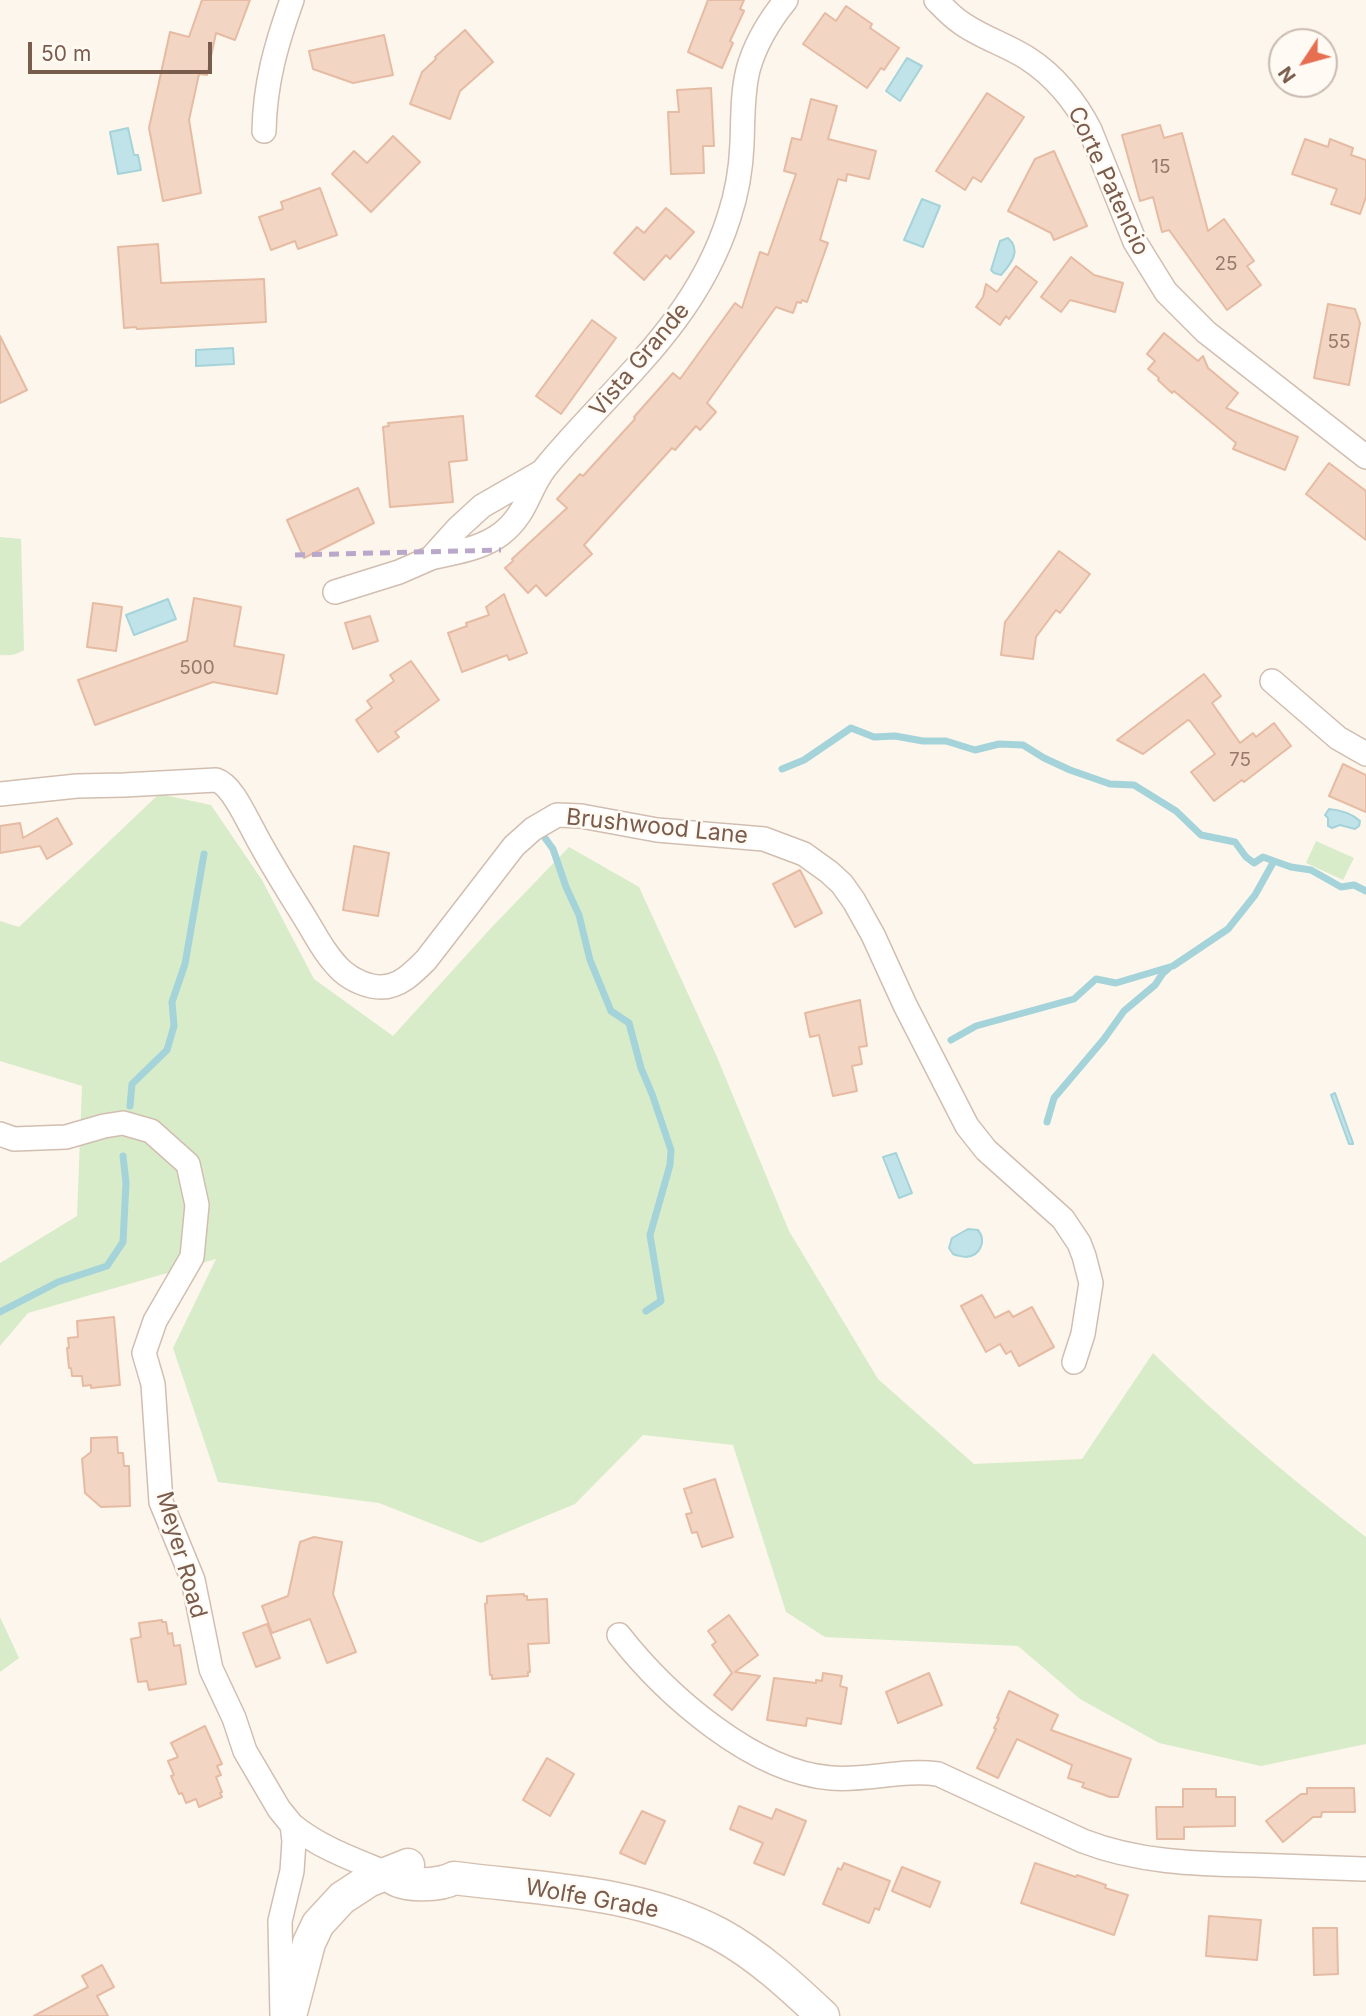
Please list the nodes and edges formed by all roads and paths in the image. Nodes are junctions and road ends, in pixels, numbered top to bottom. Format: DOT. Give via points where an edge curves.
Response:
graph roads {
  1 [pos="292,0"];
  2 [pos="786,0"];
  3 [pos="936,0"];
  4 [pos="264,131"];
  5 [pos="1366,457"];
  6 [pos="543,471"];
  7 [pos="431,558"];
  8 [pos="335,592"];
  9 [pos="1272,681"];
  10 [pos="1366,754"];
  11 [pos="0,794"];
  12 [pos="0,1134"];
  13 [pos="1074,1362"];
  14 [pos="619,1636"];
  15 [pos="292,1825"];
  16 [pos="1366,1869"];
  17 [pos="389,1874"];
  18 [pos="282,2016"];
  19 [pos="290,2016"];
  20 [pos="823,2016"];
  1 -- 4 [label="street" via="270,70"];
  2 -- 6 [label="street, Vista Grande" via="767,25 750,64 736,195 706,274 661,340"];
  3 -- 5 [label="street, Corte Patencio" via="961,23 1040,66 1069,96 1090,130 1135,242 1179,306"];
  6 -- 7 [label="street, Vista Grande" via="482,506"];
  6 -- 7 [label="street, Vista Grande" via="520,514 504,532 483,545"];
  7 -- 8 [label="street, Vista Grande"];
  9 -- 10 [label="street" via="1338,738"];
  11 -- 13 [label="street, Brushwood Lane" via="103,784 223,782 322,946 342,971 357,981 382,987 413,973 514,846 557,815 764,839 804,854 842,884 854,901 967,1126 986,1150 1063,1219 1079,1243 1091,1283"];
  12 -- 15 [label="street, Meyer Road" via="14,1139 65,1137 123,1123 151,1131 188,1164 197,1205 192,1257 155,1321 145,1353 153,1384 161,1502 193,1580 211,1669 245,1751"];
  14 -- 16 [label="street" via="657,1679 688,1705 748,1748 787,1769 834,1778 938,1774 1083,1841 1145,1858"];
  15 -- 17 [label="street, Wolfe Grade" via="321,1845"];
  15 -- 18 [label="street" via="292,1871 279,1921"];
  17 -- 19 [label="street" via="349,1892 318,1924"];
  17 -- 20 [label="street, Wolfe Grade" via="407,1883 454,1878 615,1899 659,1910 718,1933 755,1957"];
}
